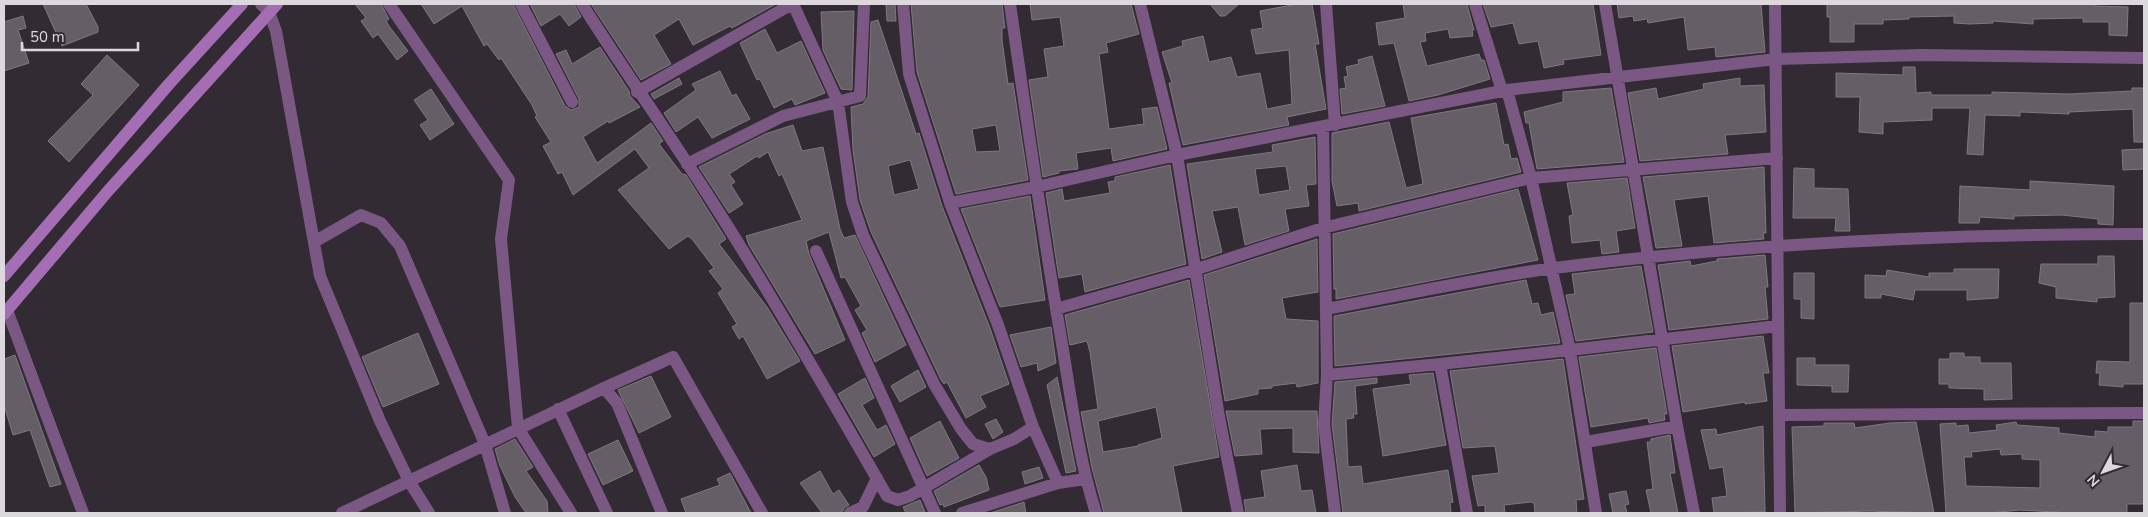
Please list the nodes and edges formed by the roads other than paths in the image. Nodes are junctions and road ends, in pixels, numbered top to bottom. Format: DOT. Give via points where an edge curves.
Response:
graph roads {
  1 [pos="242,4"];
  2 [pos="389,4"];
  3 [pos="521,4"];
  4 [pos="582,4"];
  5 [pos="792,4"];
  6 [pos="864,4"];
  7 [pos="903,4"];
  8 [pos="1010,4"];
  9 [pos="1140,4"];
  10 [pos="1326,4"];
  11 [pos="1475,4"];
  12 [pos="1605,4"];
  13 [pos="1775,4"];
  14 [pos="269,6"];
  15 [pos="2144,58"];
  16 [pos="1776,59"];
  17 [pos="1618,77"];
  18 [pos="1505,91"];
  19 [pos="638,92"];
  20 [pos="572,102"];
  21 [pos="838,102"];
  22 [pos="1329,126"];
  23 [pos="1177,155"];
  24 [pos="1777,158"];
  25 [pos="687,164"];
  26 [pos="1634,169"];
  27 [pos="1531,178"];
  28 [pos="1036,187"];
  29 [pos="950,203"];
  30 [pos="1323,228"];
  31 [pos="2144,234"];
  32 [pos="314,242"];
  33 [pos="1778,247"];
  34 [pos="816,251"];
  35 [pos="1650,257"];
  36 [pos="1551,269"];
  37 [pos="1194,270"];
  38 [pos="4,276"];
  39 [pos="1056,309"];
  40 [pos="1326,309"];
  41 [pos="5,312"];
  42 [pos="1778,326"];
  43 [pos="1664,339"];
  44 [pos="1570,350"];
  45 [pos="1440,364"];
  46 [pos="1327,374"];
  47 [pos="604,388"];
  48 [pos="558,409"];
  49 [pos="2144,413"];
  50 [pos="1781,414"];
  51 [pos="1677,426"];
  52 [pos="1033,427"];
  53 [pos="518,428"];
  54 [pos="1586,442"];
  55 [pos="484,444"];
  56 [pos="990,449"];
  57 [pos="877,478"];
  58 [pos="1085,479"];
  59 [pos="409,481"];
  60 [pos="1058,483"];
  61 [pos="923,487"];
  62 [pos="367,508"];
  63 [pos="868,511"];
  64 [pos="83,513"];
  65 [pos="342,513"];
  66 [pos="429,513"];
  67 [pos="505,513"];
  68 [pos="571,513"];
  69 [pos="607,513"];
  70 [pos="662,513"];
  71 [pos="762,513"];
  72 [pos="850,513"];
  73 [pos="935,513"];
  74 [pos="962,513"];
  75 [pos="1096,513"];
  76 [pos="1238,513"];
  77 [pos="1335,513"];
  78 [pos="1467,513"];
  79 [pos="1596,513"];
  80 [pos="1694,513"];
  81 [pos="1780,513"];
  1 -- 38 [label="main road"];
  2 -- 53 [label="street" via="509,180 502,239"];
  3 -- 20 [label="street"];
  4 -- 19 [label="street"];
  5 -- 19 [label="street"];
  5 -- 21 [label="street"];
  6 -- 21 [label="street" via="860,96"];
  7 -- 29 [label="street" via="908,74"];
  8 -- 28 [label="street"];
  9 -- 23 [label="street"];
  10 -- 22 [label="street"];
  11 -- 18 [label="street"];
  12 -- 17 [label="street"];
  13 -- 16 [label="street"];
  14 -- 32 [label="street"];
  14 -- 41 [label="main road"];
  15 -- 16 [label="street" via="1920,55"];
  16 -- 17 [label="street"];
  16 -- 24 [label="street"];
  17 -- 18 [label="street"];
  17 -- 26 [label="street"];
  18 -- 22 [label="street"];
  18 -- 27 [label="street"];
  19 -- 25 [label="street"];
  21 -- 25 [label="street" via="783,116"];
  21 -- 56 [label="street" via="852,202 863,235 934,384 973,444"];
  22 -- 23 [label="street"];
  22 -- 30 [label="street"];
  23 -- 28 [label="street"];
  23 -- 37 [label="street"];
  24 -- 26 [label="street"];
  24 -- 33 [label="street"];
  25 -- 57 [label="street" via="820,376"];
  26 -- 27 [label="street"];
  26 -- 35 [label="street"];
  27 -- 30 [label="street"];
  27 -- 36 [label="street"];
  28 -- 29 [label="street"];
  28 -- 39 [label="street"];
  29 -- 52 [label="street" via="998,325"];
  30 -- 37 [label="street"];
  30 -- 40 [label="street"];
  31 -- 33 [label="street" via="2016,234"];
  32 -- 55 [label="street" via="361,215 381,223 400,246"];
  32 -- 59 [label="street" via="320,276 342,334"];
  33 -- 35 [label="street"];
  33 -- 42 [label="street"];
  34 -- 61 [label="street"];
  35 -- 36 [label="street"];
  35 -- 43 [label="street"];
  36 -- 40 [label="street"];
  36 -- 44 [label="street"];
  37 -- 39 [label="street"];
  37 -- 76 [label="street"];
  39 -- 58 [label="street"];
  40 -- 46 [label="street"];
  41 -- 64 [label="street"];
  42 -- 43 [label="street"];
  42 -- 50 [label="street"];
  43 -- 44 [label="street"];
  43 -- 51 [label="street"];
  44 -- 45 [label="street"];
  44 -- 54 [label="street"];
  45 -- 46 [label="street"];
  45 -- 78 [label="street"];
  46 -- 77 [label="street" via="1324,424"];
  47 -- 48 [label="street"];
  47 -- 70 [label="street" via="617,404"];
  47 -- 71 [label="street" via="673,357"];
  48 -- 53 [label="street"];
  48 -- 69 [label="street"];
  49 -- 50 [label="street"];
  50 -- 81 [label="street"];
  51 -- 54 [label="street"];
  51 -- 80 [label="street"];
  52 -- 56 [label="street"];
  52 -- 60 [label="street"];
  53 -- 55 [label="street"];
  53 -- 68 [label="street"];
  54 -- 79 [label="street"];
  55 -- 59 [label="street"];
  55 -- 67 [label="street"];
  56 -- 61 [label="street"];
  57 -- 61 [label="street" via="887,496 898,500"];
  57 -- 63 [label="street"];
  58 -- 60 [label="street"];
  58 -- 75 [label="street"];
  59 -- 62 [label="street"];
  59 -- 66 [label="street"];
  60 -- 74 [label="street"];
  61 -- 73 [label="street"];
  62 -- 65 [label="street"];
  63 -- 72 [label="street"];
}
